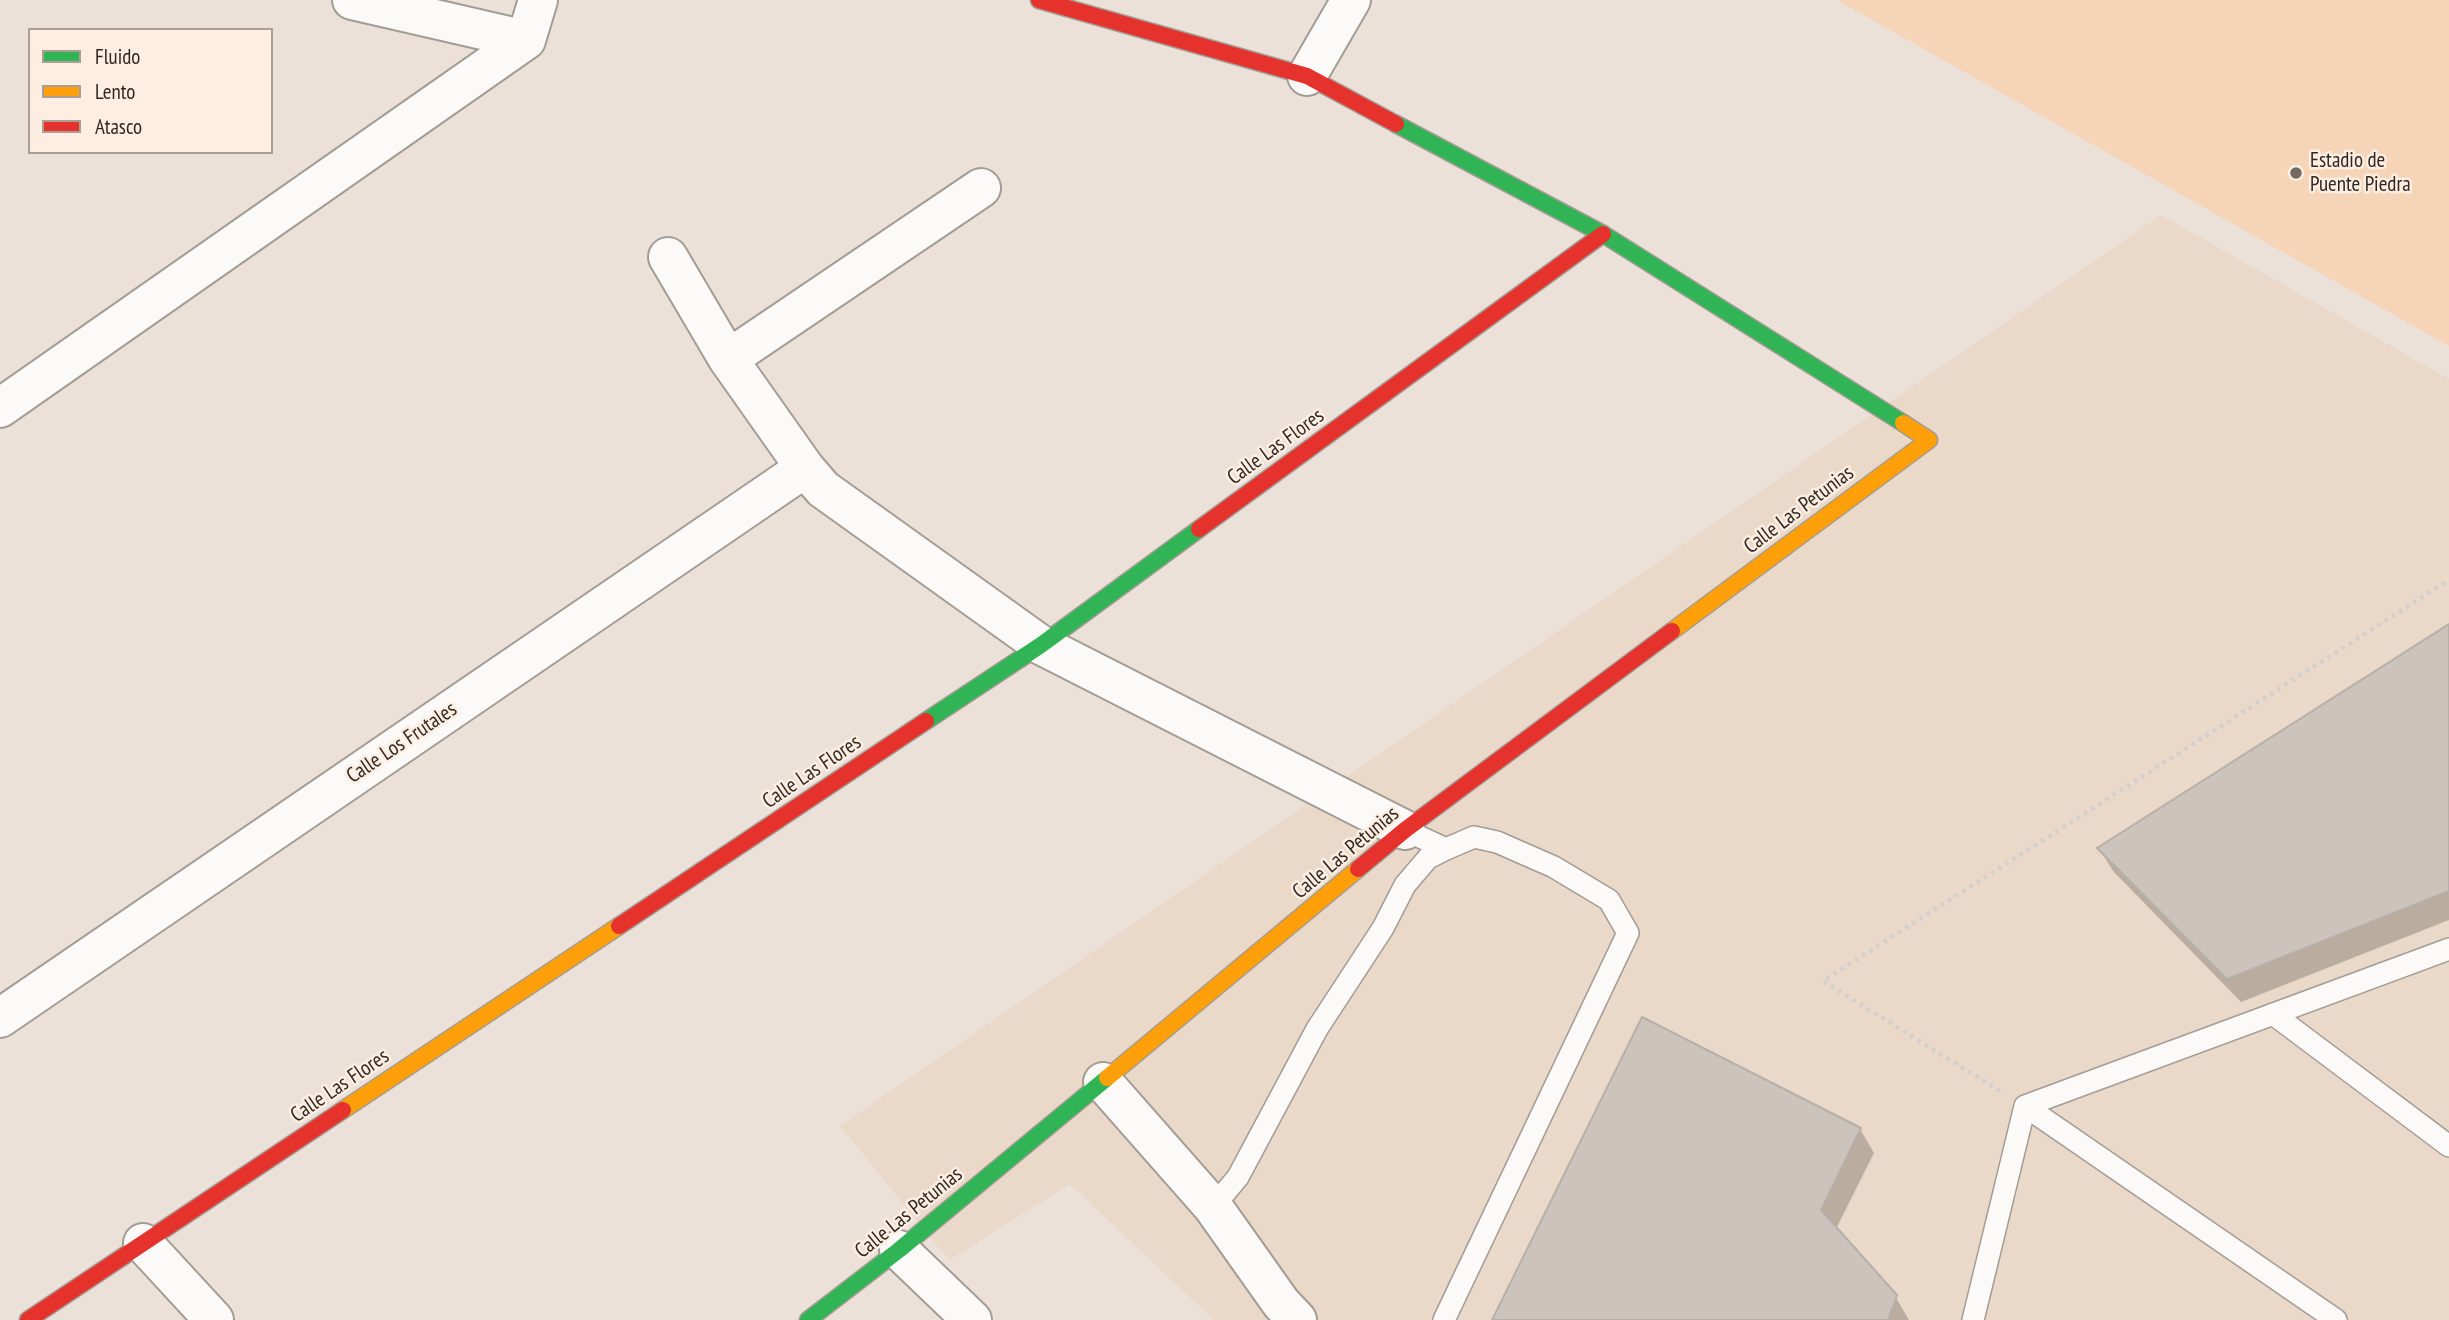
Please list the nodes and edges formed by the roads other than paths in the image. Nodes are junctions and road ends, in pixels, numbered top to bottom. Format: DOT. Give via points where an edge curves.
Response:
graph roads {
  1 [pos="352,0"];
  2 [pos="538,0"];
  3 [pos="1039,0"];
  4 [pos="1351,0"];
  5 [pos="526,40"];
  6 [pos="1307,76"];
  7 [pos="981,188"];
  8 [pos="1603,234"];
  9 [pos="668,257"];
  10 [pos="728,359"];
  11 [pos="0,408"];
  12 [pos="805,468"];
  13 [pos="1041,645"];
  14 [pos="1405,830"];
  15 [pos="1446,849"];
  16 [pos="2449,948"];
  17 [pos="2273,1014"];
  18 [pos="0,1018"];
  19 [pos="1103,1082"];
  20 [pos="2025,1106"];
  21 [pos="2449,1146"];
  22 [pos="1213,1208"];
  23 [pos="143,1243"];
  24 [pos="899,1250"];
  25 [pos="28,1320"];
  26 [pos="214,1320"];
  27 [pos="808,1320"];
  28 [pos="972,1320"];
  29 [pos="1297,1320"];
  30 [pos="1444,1320"];
  31 [pos="1973,1320"];
  32 [pos="2336,1320"];
  1 -- 5 [label="street"];
  2 -- 5 [label="street"];
  3 -- 6 [label="street"];
  4 -- 6 [label="street"];
  5 -- 11 [label="street"];
  6 -- 8 [label="street"];
  7 -- 10 [label="street"];
  8 -- 13 [label="street, Calle Las Flores"];
  8 -- 14 [label="street, Calle Las Petunias" via="1929,440"];
  9 -- 10 [label="street"];
  10 -- 12 [label="street"];
  12 -- 13 [label="street" via="823,489"];
  12 -- 18 [label="street, Calle Los Frutales"];
  13 -- 14 [label="street"];
  13 -- 23 [label="street, Calle Las Flores"];
  14 -- 15 [label="lane"];
  14 -- 19 [label="street, Calle Las Petunias"];
  15 -- 22 [label="lane" via="1428,858 1405,885 1383,928 1317,1029 1238,1177"];
  15 -- 30 [label="lane" via="1474,837 1554,867 1609,900 1628,933"];
  16 -- 17 [label="lane"];
  17 -- 20 [label="lane"];
  17 -- 21 [label="lane"];
  19 -- 22 [label="street"];
  19 -- 24 [label="street, Calle Las Petunias"];
  20 -- 31 [label="lane"];
  20 -- 32 [label="lane"];
  22 -- 29 [label="street"];
  23 -- 25 [label="street, Calle Las Flores"];
  23 -- 26 [label="street"];
  24 -- 27 [label="street, Calle Las Petunias"];
  24 -- 28 [label="street"];
}
